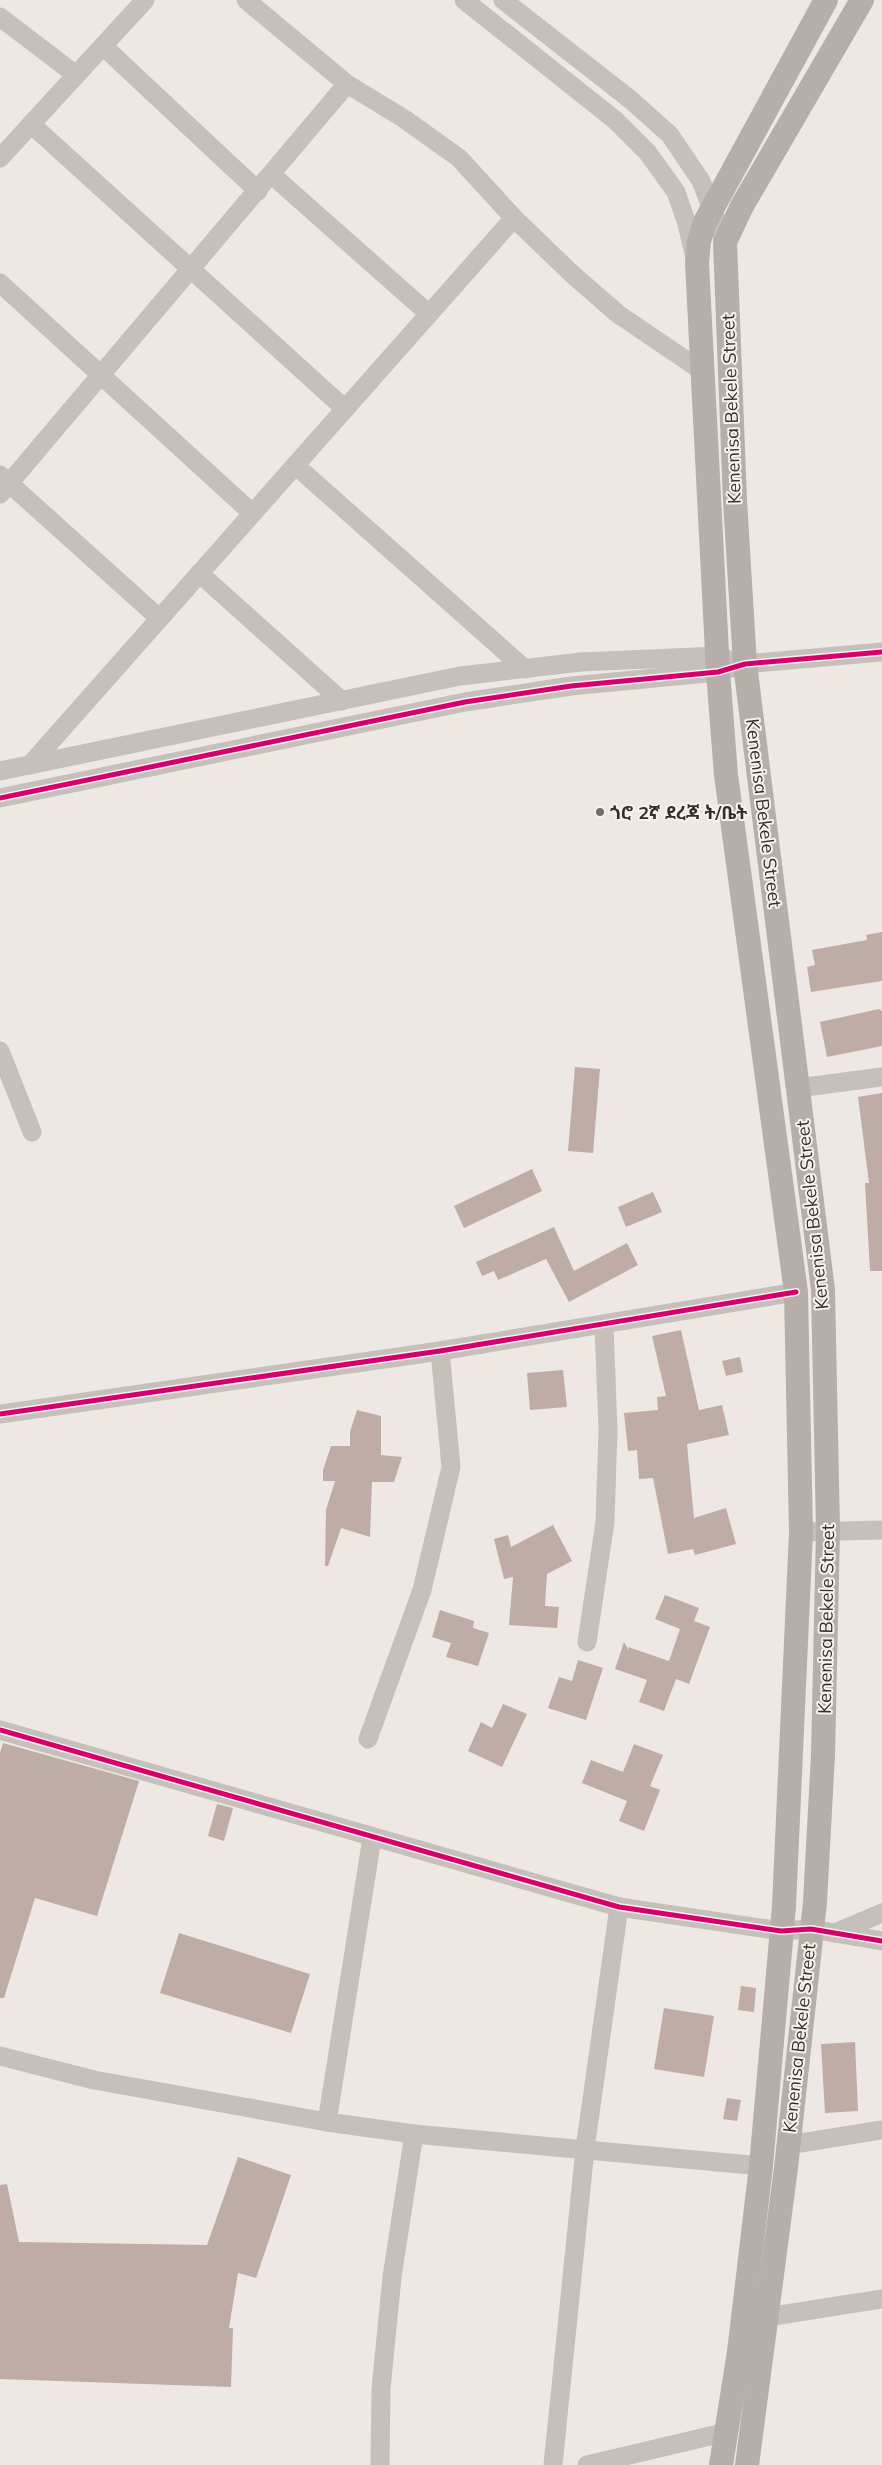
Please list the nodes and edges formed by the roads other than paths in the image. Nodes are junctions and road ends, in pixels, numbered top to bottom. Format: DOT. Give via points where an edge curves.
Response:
graph roads {
  1 [pos="145,0"];
  2 [pos="246,0"];
  3 [pos="464,0"];
  4 [pos="503,0"];
  5 [pos="826,0"];
  6 [pos="862,0"];
  7 [pos="0,17"];
  8 [pos="103,46"];
  9 [pos="76,75"];
  10 [pos="347,84"];
  11 [pos="31,124"];
  12 [pos="0,158"];
  13 [pos="272,174"];
  14 [pos="258,191"];
  15 [pos="713,206"];
  16 [pos="514,218"];
  17 [pos="726,242"];
  18 [pos="697,263"];
  19 [pos="192,269"];
  20 [pos="0,283"];
  21 [pos="429,314"];
  22 [pos="702,371"];
  23 [pos="101,375"];
  24 [pos="345,409"];
  25 [pos="295,465"];
  26 [pos="3,484"];
  27 [pos="252,514"];
  28 [pos="199,573"];
  29 [pos="159,618"];
  30 [pos="882,652"];
  31 [pos="718,664"];
  32 [pos="745,664"];
  33 [pos="526,668"];
  34 [pos="342,701"];
  35 [pos="30,765"];
  36 [pos="0,771"];
  37 [pos="0,798"];
  38 [pos="0,1052"];
  39 [pos="882,1077"];
  40 [pos="798,1088"];
  41 [pos="32,1132"];
  42 [pos="796,1292"];
  43 [pos="604,1326"];
  44 [pos="440,1351"];
  45 [pos="0,1414"];
  46 [pos="828,1530"];
  47 [pos="882,1530"];
  48 [pos="801,1532"];
  49 [pos="587,1642"];
  50 [pos="0,1730"];
  51 [pos="368,1739"];
  52 [pos="372,1838"];
  53 [pos="619,1907"];
  54 [pos="882,1913"];
  55 [pos="811,1929"];
  56 [pos="781,1931"];
  57 [pos="834,1933"];
  58 [pos="882,1941"];
  59 [pos="0,2056"];
  60 [pos="327,2122"];
  61 [pos="882,2130"];
  62 [pos="414,2134"];
  63 [pos="788,2145"];
  64 [pos="585,2149"];
  65 [pos="760,2166"];
  66 [pos="882,2299"];
  67 [pos="767,2317"];
  68 [pos="727,2432"];
  69 [pos="380,2465"];
  70 [pos="553,2465"];
  71 [pos="587,2465"];
  72 [pos="721,2465"];
  73 [pos="747,2465"];
  1 -- 8 [label="street"];
  2 -- 10 [label="street"];
  3 -- 18 [label="street" via="615,120 648,153 676,192"];
  4 -- 15 [label="street" via="631,100 670,135 692,166"];
  5 -- 15 [label="main road"];
  6 -- 17 [label="main road, Kenenisa Bekele Street" via="742,206"];
  7 -- 9 [label="street"];
  8 -- 9 [label="street"];
  8 -- 14 [label="street"];
  9 -- 11 [label="street"];
  10 -- 13 [label="street"];
  10 -- 16 [label="street" via="403,118 459,158"];
  11 -- 12 [label="street"];
  11 -- 19 [label="street"];
  13 -- 14 [label="street"];
  13 -- 21 [label="street"];
  14 -- 19 [label="street"];
  15 -- 17 [label="street"];
  15 -- 18 [label="main road" via="699,241"];
  16 -- 21 [label="street"];
  16 -- 22 [label="street" via="618,314"];
  17 -- 32 [label="main road, Kenenisa Bekele Street" via="735,501"];
  18 -- 22 [label="main road, Kenenisa Bekele Street"];
  19 -- 23 [label="street"];
  19 -- 24 [label="street"];
  20 -- 23 [label="street"];
  21 -- 24 [label="street"];
  22 -- 31 [label="main road, Kenenisa Bekele Street"];
  23 -- 26 [label="street"];
  23 -- 27 [label="street"];
  24 -- 25 [label="street"];
  25 -- 27 [label="street"];
  25 -- 33 [label="street"];
  26 -- 29 [label="street"];
  27 -- 28 [label="street"];
  28 -- 29 [label="street"];
  28 -- 34 [label="street"];
  29 -- 35 [label="street"];
  30 -- 32 [label="street"];
  31 -- 32 [label="street"];
  31 -- 33 [label="street" via="581,662"];
  31 -- 37 [label="street" via="465,702"];
  31 -- 42 [label="main road, Kenenisa Bekele Street" via="726,775"];
  32 -- 40 [label="main road, Kenenisa Bekele Street"];
  33 -- 34 [label="street" via="460,676"];
  34 -- 35 [label="street"];
  35 -- 36 [label="street"];
  38 -- 41 [label="street"];
  39 -- 40 [label="street"];
  40 -- 46 [label="main road, Kenenisa Bekele Street" via="823,1290"];
  42 -- 43 [label="street"];
  42 -- 48 [label="main road, Kenenisa Bekele Street"];
  43 -- 44 [label="street"];
  43 -- 49 [label="street" via="608,1430 605,1522"];
  44 -- 45 [label="street"];
  44 -- 51 [label="street" via="451,1467 422,1590"];
  46 -- 47 [label="street"];
  46 -- 48 [label="street"];
  46 -- 55 [label="main road, Kenenisa Bekele Street" via="823,1755"];
  48 -- 56 [label="main road, Kenenisa Bekele Street"];
  50 -- 52 [label="street"];
  52 -- 53 [label="street"];
  52 -- 60 [label="street"];
  53 -- 56 [label="street"];
  53 -- 64 [label="street"];
  54 -- 57 [label="street"];
  55 -- 56 [label="street"];
  55 -- 57 [label="street"];
  55 -- 63 [label="main road, Kenenisa Bekele Street"];
  56 -- 65 [label="main road, Kenenisa Bekele Street"];
  57 -- 58 [label="street"];
  59 -- 60 [label="street" via="94,2080"];
  60 -- 62 [label="street"];
  61 -- 63 [label="street"];
  62 -- 64 [label="street"];
  62 -- 69 [label="street" via="392,2277 381,2389"];
  63 -- 67 [label="main road, Kenenisa Bekele Street"];
  64 -- 65 [label="street"];
  64 -- 70 [label="street"];
  65 -- 68 [label="main road, Kenenisa Bekele Street"];
  66 -- 67 [label="street"];
  67 -- 73 [label="main road, Kenenisa Bekele Street"];
  68 -- 71 [label="street"];
  68 -- 72 [label="main road, Kenenisa Bekele Street"];
}
